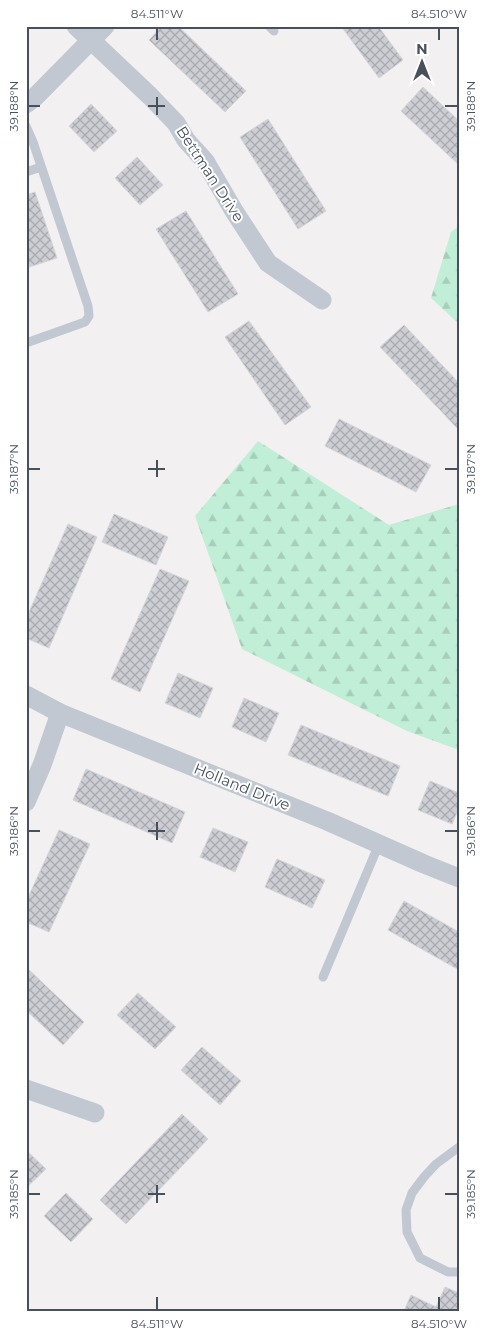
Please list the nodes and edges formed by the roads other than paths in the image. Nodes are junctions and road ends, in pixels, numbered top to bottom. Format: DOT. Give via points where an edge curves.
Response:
graph roads {
  1 [pos="76,26"];
  2 [pos="105,26"];
  3 [pos="92,41"];
  4 [pos="26,104"];
  5 [pos="26,126"];
  6 [pos="41,167"];
  7 [pos="26,172"];
  8 [pos="322,300"];
  9 [pos="26,343"];
  10 [pos="26,695"];
  11 [pos="60,713"];
  12 [pos="26,802"];
  13 [pos="379,844"];
  14 [pos="459,878"];
  15 [pos="323,977"];
  16 [pos="26,1089"];
  17 [pos="95,1113"];
  18 [pos="459,1147"];
  19 [pos="459,1272"];
  1 -- 3 [label="street, Bettman Drive"];
  2 -- 3 [label="street"];
  3 -- 4 [label="street"];
  3 -- 8 [label="street, Bettman Drive" via="176,123 205,161 268,263"];
  5 -- 6 [label="lane"];
  6 -- 7 [label="lane"];
  6 -- 9 [label="lane" via="89,316 85,322"];
  10 -- 11 [label="street, Holland Drive"];
  11 -- 12 [label="street"];
  11 -- 13 [label="street, Holland Drive"];
  13 -- 14 [label="street, Holland Drive"];
  13 -- 15 [label="lane"];
  16 -- 17 [label="street"];
  18 -- 19 [label="lane" via="436,1164 424,1178 412,1193 406,1210 407,1232 420,1258 448,1272"];
}
